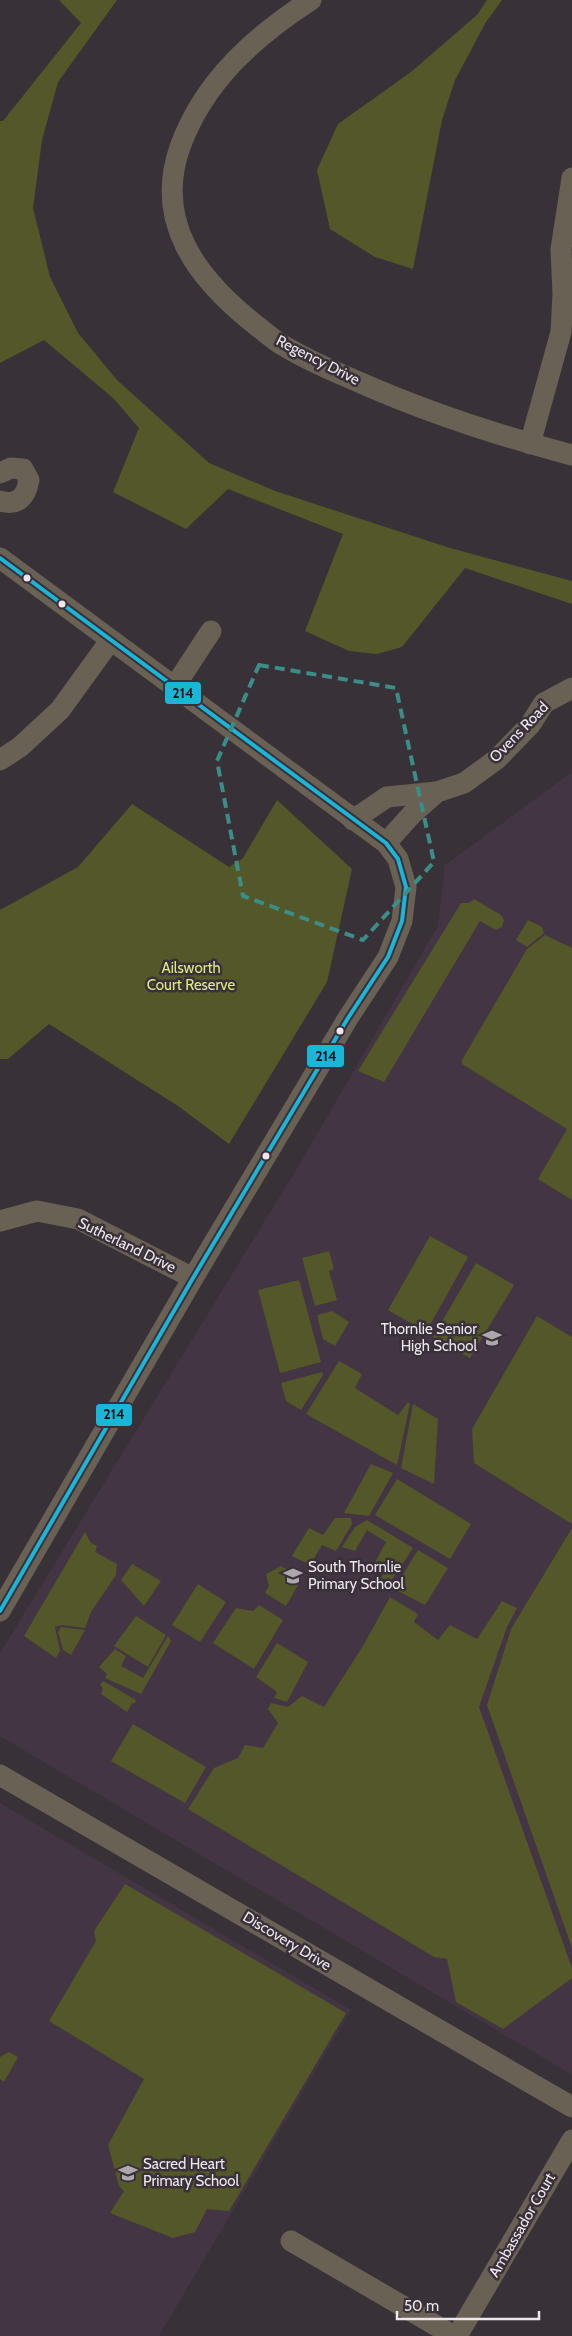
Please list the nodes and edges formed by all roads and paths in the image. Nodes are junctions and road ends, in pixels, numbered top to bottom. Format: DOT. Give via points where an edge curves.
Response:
graph roads {
  1 [pos="311,0"];
  2 [pos="572,178"];
  3 [pos="530,444"];
  4 [pos="572,455"];
  5 [pos="0,474"];
  6 [pos="0,501"];
  7 [pos="0,558"];
  8 [pos="211,631"];
  9 [pos="110,640"];
  10 [pos="175,686"];
  11 [pos="572,688"];
  12 [pos="0,760"];
  13 [pos="438,792"];
  14 [pos="353,820"];
  15 [pos="386,844"];
  16 [pos="0,1221"];
  17 [pos="194,1278"];
  18 [pos="0,1611"];
  19 [pos="1,1775"];
  20 [pos="572,2107"];
  21 [pos="572,2140"];
  22 [pos="292,2241"];
  23 [pos="455,2336"];
  1 -- 3 [label="street, Regency Drive" via="273,25 237,58 188,124 176,159 172,184 173,214 182,243 211,284 234,308 278,342 391,396"];
  2 -- 3 [label="street" via="561,249 561,332"];
  3 -- 4 [label="street, Regency Drive"];
  5 -- 6 [label="street" via="11,468 23,470 29,480 27,492 21,500 11,504"];
  7 -- 9 [label="street"];
  8 -- 10 [label="street"];
  9 -- 10 [label="street"];
  9 -- 12 [label="street" via="60,710 20,748"];
  10 -- 14 [label="street"];
  11 -- 13 [label="street, Ovens Road" via="544,703 530,725 497,759 464,783"];
  13 -- 14 [label="street" via="387,797"];
  13 -- 15 [label="street, Ovens Road" via="413,813"];
  14 -- 15 [label="street"];
  15 -- 17 [label="street" via="398,859 406,887 402,921 388,957 348,1018"];
  16 -- 17 [label="street, Sutherland Drive" via="37,1211 78,1219"];
  17 -- 18 [label="street"];
  19 -- 20 [label="street, Discovery Drive"];
  21 -- 23 [label="street, Ambassador Court"];
  22 -- 23 [label="street"];
}
